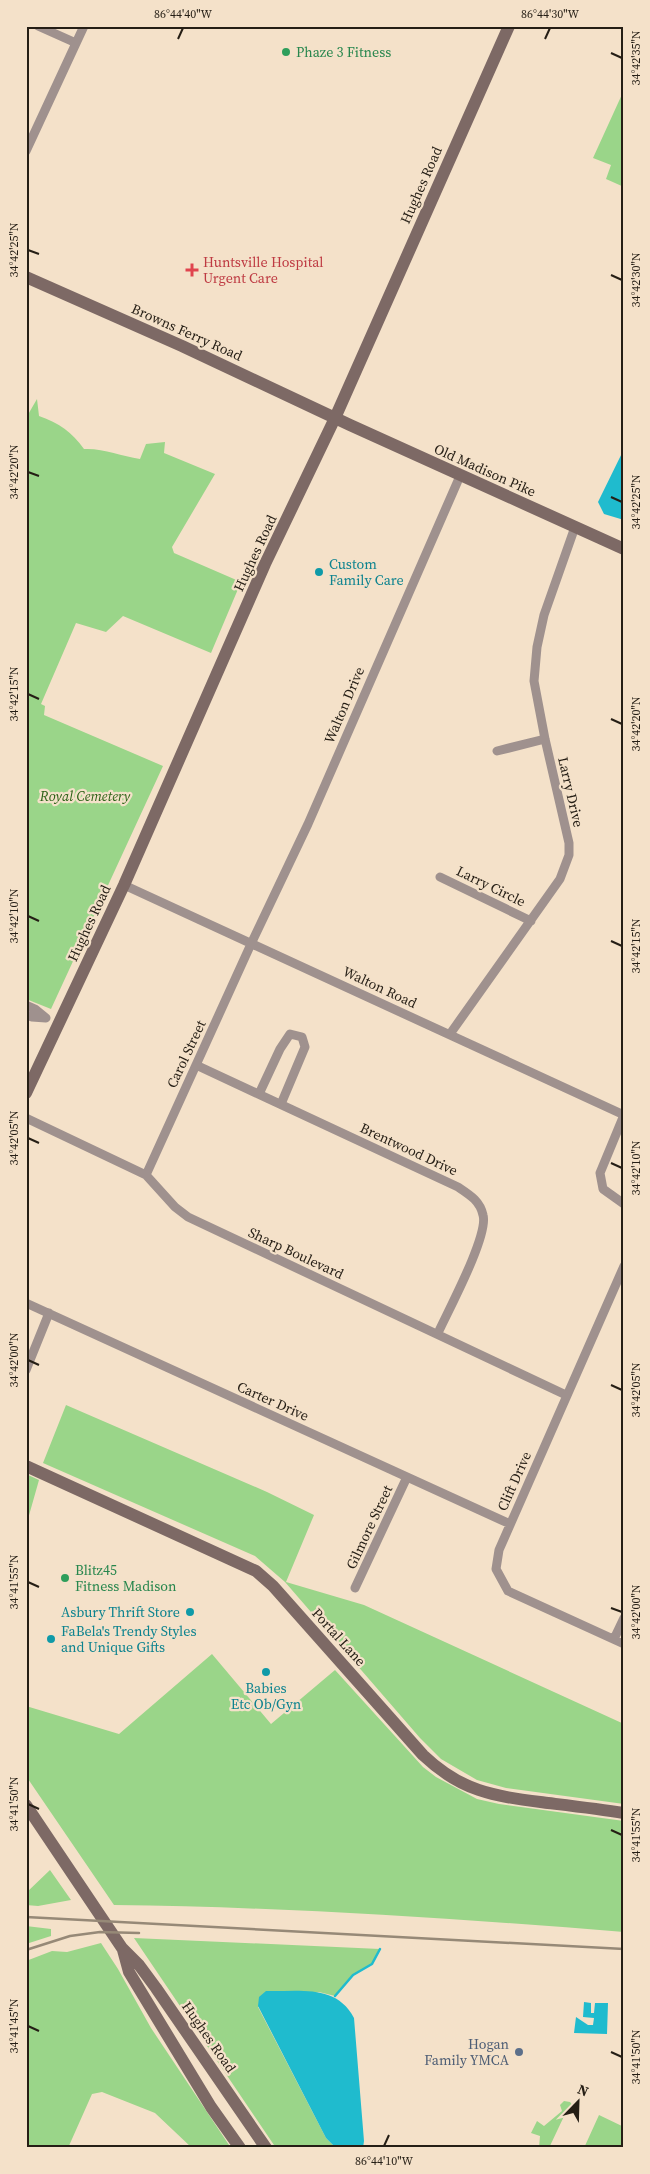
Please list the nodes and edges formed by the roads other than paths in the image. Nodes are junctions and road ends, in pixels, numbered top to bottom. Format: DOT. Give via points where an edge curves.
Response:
graph roads {
  1 [pos="38,26"];
  2 [pos="84,26"];
  3 [pos="509,26"];
  4 [pos="76,43"];
  5 [pos="26,151"];
  6 [pos="26,277"];
  7 [pos="335,418"];
  8 [pos="460,476"];
  9 [pos="575,527"];
  10 [pos="624,549"];
  11 [pos="545,739"];
  12 [pos="497,751"];
  13 [pos="440,877"];
  14 [pos="124,885"];
  15 [pos="530,921"];
  16 [pos="251,944"];
  17 [pos="26,1005"];
  18 [pos="26,1015"];
  19 [pos="46,1018"];
  20 [pos="60,1024"];
  21 [pos="450,1034"];
  22 [pos="196,1065"];
  23 [pos="26,1093"];
  24 [pos="259,1094"];
  25 [pos="281,1104"];
  26 [pos="624,1115"];
  27 [pos="26,1118"];
  28 [pos="146,1175"];
  29 [pos="624,1204"];
  30 [pos="624,1266"];
  31 [pos="26,1303"];
  32 [pos="49,1313"];
  33 [pos="438,1333"];
  34 [pos="26,1370"];
  35 [pos="566,1395"];
  36 [pos="26,1466"];
  37 [pos="407,1477"];
  38 [pos="510,1524"];
  39 [pos="356,1588"];
  40 [pos="624,1618"];
  41 [pos="614,1639"];
  42 [pos="624,1644"];
  43 [pos="26,1805"];
  44 [pos="624,1813"];
  45 [pos="122,1948"];
  46 [pos="240,2148"];
  47 [pos="266,2148"];
  1 -- 4 [label="street"];
  2 -- 4 [label="street"];
  3 -- 7 [label="main road, Hughes Road"];
  4 -- 5 [label="street"];
  6 -- 7 [label="main road, Browns Ferry Road"];
  7 -- 8 [label="main road, Old Madison Pike"];
  7 -- 14 [label="main road, Hughes Road" via="265,564"];
  8 -- 9 [label="main road, Old Madison Pike"];
  8 -- 16 [label="street, Walton Drive" via="308,824"];
  9 -- 10 [label="main road, Old Madison Pike"];
  9 -- 11 [label="street, Larry Drive" via="544,615 537,647 534,681"];
  11 -- 12 [label="street"];
  11 -- 15 [label="street, Larry Drive" via="569,855 560,879"];
  13 -- 15 [label="street, Larry Circle"];
  14 -- 16 [label="street, Walton Road"];
  14 -- 20 [label="main road, Hughes Road"];
  15 -- 21 [label="street, Larry Drive"];
  16 -- 21 [label="street, Walton Road"];
  16 -- 22 [label="street, Carol Street"];
  17 -- 19 [label="street"];
  18 -- 19 [label="street"];
  19 -- 20 [label="street"];
  20 -- 23 [label="main road, Hughes Road"];
  21 -- 26 [label="street, Walton Road"];
  22 -- 24 [label="street, Brentwood Drive"];
  22 -- 28 [label="street, Carol Street"];
  24 -- 25 [label="street, Brentwood Drive"];
  24 -- 25 [label="street" via="290,1034 302,1037 305,1047"];
  25 -- 33 [label="street, Brentwood Drive" via="458,1187 477,1200 484,1216 482,1236"];
  26 -- 29 [label="street" via="600,1173 603,1189"];
  27 -- 28 [label="street, Sharp Boulevard"];
  28 -- 33 [label="street, Sharp Boulevard" via="188,1217"];
  30 -- 35 [label="street, Clift Drive"];
  31 -- 32 [label="street, Carter Drive"];
  32 -- 34 [label="street"];
  32 -- 37 [label="street, Carter Drive"];
  33 -- 35 [label="street, Sharp Boulevard"];
  35 -- 38 [label="street, Clift Drive"];
  36 -- 44 [label="main road, Portal Lane" via="244,1565 265,1578 423,1755 453,1779 496,1796"];
  37 -- 38 [label="street, Carter Drive"];
  37 -- 39 [label="street, Gilmore Street"];
  38 -- 41 [label="street, Clift Drive" via="499,1550 496,1569 508,1591"];
  40 -- 41 [label="street"];
  41 -- 42 [label="street, Clift Drive"];
  43 -- 45 [label="main road, Hughes Road"];
  45 -- 46 [label="main road, Hughes Road" via="128,1972"];
  45 -- 47 [label="main road, Hughes Road" via="156,1988"];
}
